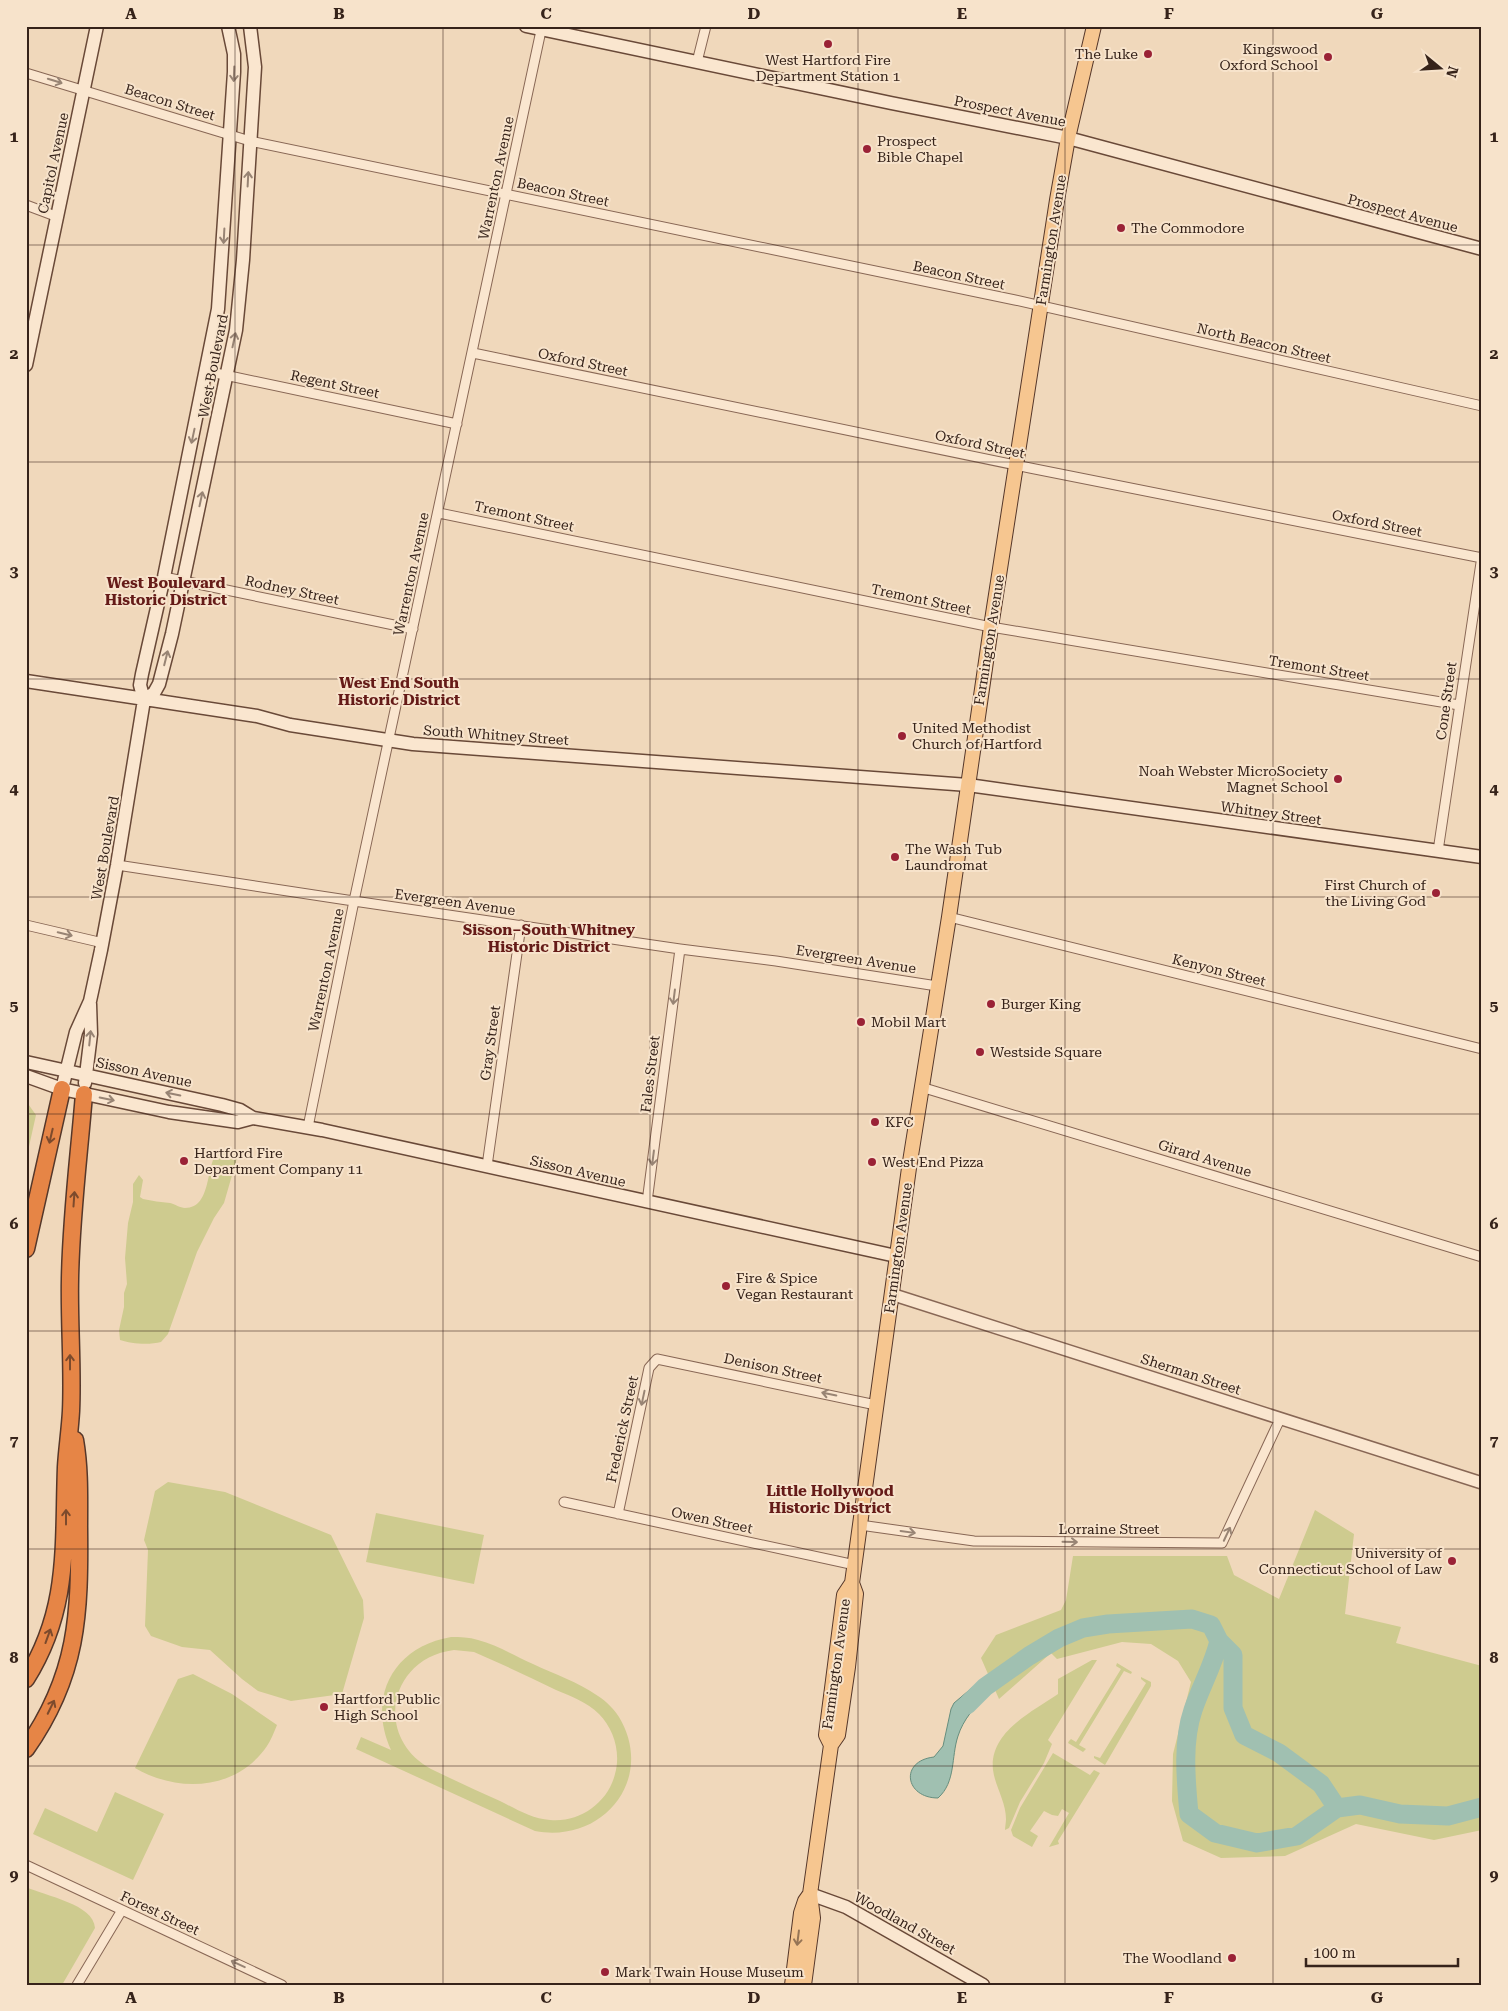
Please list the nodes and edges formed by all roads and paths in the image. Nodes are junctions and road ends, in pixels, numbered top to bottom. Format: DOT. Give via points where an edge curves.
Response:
graph roads {
  1 [pos="97,26"];
  2 [pos="228,26"];
  3 [pos="250,26"];
  4 [pos="526,26"];
  5 [pos="706,26"];
  6 [pos="1094,26"];
  7 [pos="542,28"];
  8 [pos="697,62"];
  9 [pos="26,73"];
  10 [pos="84,90"];
  11 [pos="230,135"];
  12 [pos="1068,138"];
  13 [pos="250,141"];
  14 [pos="507,194"];
  15 [pos="26,205"];
  16 [pos="58,217"];
  17 [pos="1482,249"];
  18 [pos="222,258"];
  19 [pos="244,260"];
  20 [pos="1040,306"];
  21 [pos="29,342"];
  22 [pos="473,354"];
  23 [pos="26,365"];
  24 [pos="206,371"];
  25 [pos="227,375"];
  26 [pos="1482,406"];
  27 [pos="457,424"];
  28 [pos="1016,465"];
  29 [pos="438,513"];
  30 [pos="1482,558"];
  31 [pos="164,576"];
  32 [pos="183,581"];
  33 [pos="991,627"];
  34 [pos="413,630"];
  35 [pos="26,681"];
  36 [pos="144,700"];
  37 [pos="1460,706"];
  38 [pos="389,741"];
  39 [pos="968,785"];
  40 [pos="1438,851"];
  41 [pos="1482,857"];
  42 [pos="118,865"];
  43 [pos="354,901"];
  44 [pos="949,917"];
  45 [pos="521,924"];
  46 [pos="26,925"];
  47 [pos="103,943"];
  48 [pos="680,949"];
  49 [pos="937,986"];
  50 [pos="90,1001"];
  51 [pos="1482,1050"];
  52 [pos="26,1062"];
  53 [pos="66,1070"];
  54 [pos="86,1075"];
  55 [pos="26,1076"];
  56 [pos="921,1087"];
  57 [pos="62,1089"];
  58 [pos="84,1094"];
  59 [pos="199,1100"];
  60 [pos="196,1117"];
  61 [pos="253,1118"];
  62 [pos="308,1127"];
  63 [pos="487,1166"];
  64 [pos="647,1202"];
  65 [pos="26,1249"];
  66 [pos="896,1256"];
  67 [pos="1482,1257"];
  68 [pos="891,1294"];
  69 [pos="663,1359"];
  70 [pos="876,1404"];
  71 [pos="1280,1419"];
  72 [pos="1482,1484"];
  73 [pos="564,1502"];
  74 [pos="618,1514"];
  75 [pos="860,1525"];
  76 [pos="855,1565"];
  77 [pos="72,1568"];
  78 [pos="26,1679"];
  79 [pos="26,1749"];
  80 [pos="26,1865"];
  81 [pos="810,1894"];
  82 [pos="122,1910"];
  83 [pos="77,1985"];
  84 [pos="282,1985"];
  85 [pos="792,1985"];
  86 [pos="804,1985"];
  87 [pos="983,1985"];
  1 -- 10 [label="main road, Capitol Avenue"];
  2 -- 11 [label="main road, West Boulevard, one-way" via="234,54"];
  3 -- 13 [label="main road, West Boulevard" via="255,67"];
  4 -- 7 [label="main road, Prospect Avenue"];
  5 -- 8 [label="street"];
  6 -- 12 [label="main road, Farmington Avenue"];
  7 -- 8 [label="main road, Prospect Avenue"];
  7 -- 14 [label="street, Warrenton Avenue"];
  8 -- 12 [label="main road, Prospect Avenue"];
  9 -- 10 [label="street, Beacon Street, one-way"];
  10 -- 11 [label="street, Beacon Street"];
  10 -- 16 [label="main road, Capitol Avenue"];
  11 -- 13 [label="street, Beacon Street"];
  11 -- 18 [label="main road, West Boulevard, one-way"];
  12 -- 17 [label="main road, Prospect Avenue"];
  12 -- 20 [label="main road, Farmington Avenue"];
  13 -- 14 [label="street, Beacon Street"];
  19 -- 13 [label="main road, West Boulevard, one-way"];
  14 -- 20 [label="street, Beacon Street"];
  14 -- 22 [label="street, Warrenton Avenue"];
  15 -- 16 [label="street"];
  16 -- 21 [label="main road, Capitol Avenue"];
  18 -- 19 [label="main road"];
  18 -- 24 [label="main road, West Boulevard" via="218,309"];
  25 -- 19 [label="main road, West Boulevard, one-way"];
  20 -- 26 [label="street, North Beacon Street"];
  20 -- 28 [label="main road, Farmington Avenue"];
  21 -- 23 [label="main road, Capitol Avenue"];
  22 -- 27 [label="street, Warrenton Avenue"];
  22 -- 28 [label="street, Oxford Street"];
  24 -- 25 [label="street, Regent Street"];
  24 -- 31 [label="main road, West Boulevard, one-way"];
  25 -- 27 [label="street, Regent Street"];
  32 -- 25 [label="main road, West Boulevard, one-way"];
  27 -- 29 [label="street, Warrenton Avenue"];
  28 -- 30 [label="street, Oxford Street"];
  28 -- 33 [label="main road, Farmington Avenue"];
  29 -- 33 [label="street, Tremont Street"];
  29 -- 34 [label="street, Warrenton Avenue"];
  30 -- 37 [label="street, Cone Street"];
  31 -- 32 [label="street, Rodney Street"];
  31 -- 36 [label="main road, West Boulevard" via="140,685"];
  32 -- 34 [label="street, Rodney Street"];
  36 -- 32 [label="main road, West Boulevard, one-way" via="154,693 159,684"];
  33 -- 37 [label="street, Tremont Street"];
  33 -- 39 [label="main road, Farmington Avenue"];
  34 -- 38 [label="street, Warrenton Avenue"];
  35 -- 36 [label="main road, South Whitney Street"];
  36 -- 38 [label="main road, South Whitney Street" via="256,716 290,725"];
  36 -- 42 [label="main road, West Boulevard"];
  37 -- 40 [label="street, Cone Street"];
  38 -- 39 [label="main road, South Whitney Street"];
  38 -- 43 [label="street, Warrenton Avenue"];
  39 -- 40 [label="main road, Whitney Street"];
  39 -- 44 [label="main road, Farmington Avenue"];
  40 -- 41 [label="main road, Whitney Street"];
  42 -- 43 [label="street, Evergreen Avenue"];
  42 -- 47 [label="main road, West Boulevard"];
  43 -- 45 [label="street, Evergreen Avenue"];
  43 -- 62 [label="street, Warrenton Avenue"];
  44 -- 49 [label="main road, Farmington Avenue"];
  44 -- 51 [label="street, Kenyon Street"];
  45 -- 48 [label="street, Evergreen Avenue"];
  45 -- 63 [label="street, Gray Street"];
  46 -- 47 [label="street, one-way"];
  47 -- 50 [label="main road, West Boulevard"];
  48 -- 49 [label="street, Evergreen Avenue"];
  48 -- 64 [label="street, Fales Street, one-way"];
  49 -- 56 [label="main road, Farmington Avenue"];
  50 -- 53 [label="main road, West Boulevard" via="76,1032"];
  54 -- 50 [label="main road, West Boulevard, one-way" via="91,1034"];
  52 -- 53 [label="main road, Sisson Avenue"];
  53 -- 54 [label="main road, Sisson Avenue"];
  53 -- 57 [label="main road, West Boulevard"];
  54 -- 58 [label="main road, West Boulevard"];
  59 -- 54 [label="main road, Sisson Avenue, one-way"];
  55 -- 57 [label="main road, Sisson Avenue"];
  56 -- 66 [label="main road, Farmington Avenue"];
  56 -- 67 [label="street, Girard Avenue"];
  57 -- 58 [label="main road, Sisson Avenue"];
  57 -- 65 [label="highway, one-way"];
  58 -- 60 [label="main road, Sisson Avenue, one-way"];
  77 -- 58 [label="highway, one-way" via="66,1467 71,1410 71,1248"];
  59 -- 60 [label="main road"];
  59 -- 61 [label="main road, Sisson Avenue" via="240,1110"];
  60 -- 61 [label="main road, Sisson Avenue" via="238,1122"];
  61 -- 62 [label="main road, Sisson Avenue"];
  62 -- 63 [label="main road, Sisson Avenue"];
  63 -- 64 [label="main road, Sisson Avenue"];
  64 -- 66 [label="main road, Sisson Avenue"];
  66 -- 68 [label="main road, Farmington Avenue"];
  68 -- 70 [label="main road, Farmington Avenue"];
  68 -- 71 [label="street, Sherman Street"];
  70 -- 69 [label="street, Denison Street, one-way"];
  69 -- 74 [label="street, Frederick Street, one-way" via="657,1359 649,1368"];
  70 -- 75 [label="main road, Farmington Avenue"];
  71 -- 72 [label="street, Sherman Street"];
  75 -- 71 [label="street, Lorraine Street, one-way" via="974,1541 1222,1543"];
  73 -- 74 [label="street, Owen Street"];
  74 -- 76 [label="street, Owen Street"];
  75 -- 76 [label="main road, Farmington Avenue"];
  76 -- 81 [label="main road, Farmington Avenue" via="852,1583 844,1594 826,1734 830,1745"];
  78 -- 77 [label="highway, one-way" via="50,1632"];
  79 -- 77 [label="highway, one-way" via="48,1713 66,1673 76,1627"];
  80 -- 82 [label="street, Forest Street"];
  81 -- 85 [label="main road, Farmington Avenue, one-way" via="801,1913"];
  81 -- 86 [label="main road, Farmington Avenue" via="812,1918"];
  81 -- 87 [label="main road, Woodland Street" via="846,1907"];
  82 -- 83 [label="street"];
  84 -- 82 [label="street, Forest Street, one-way"];
}
